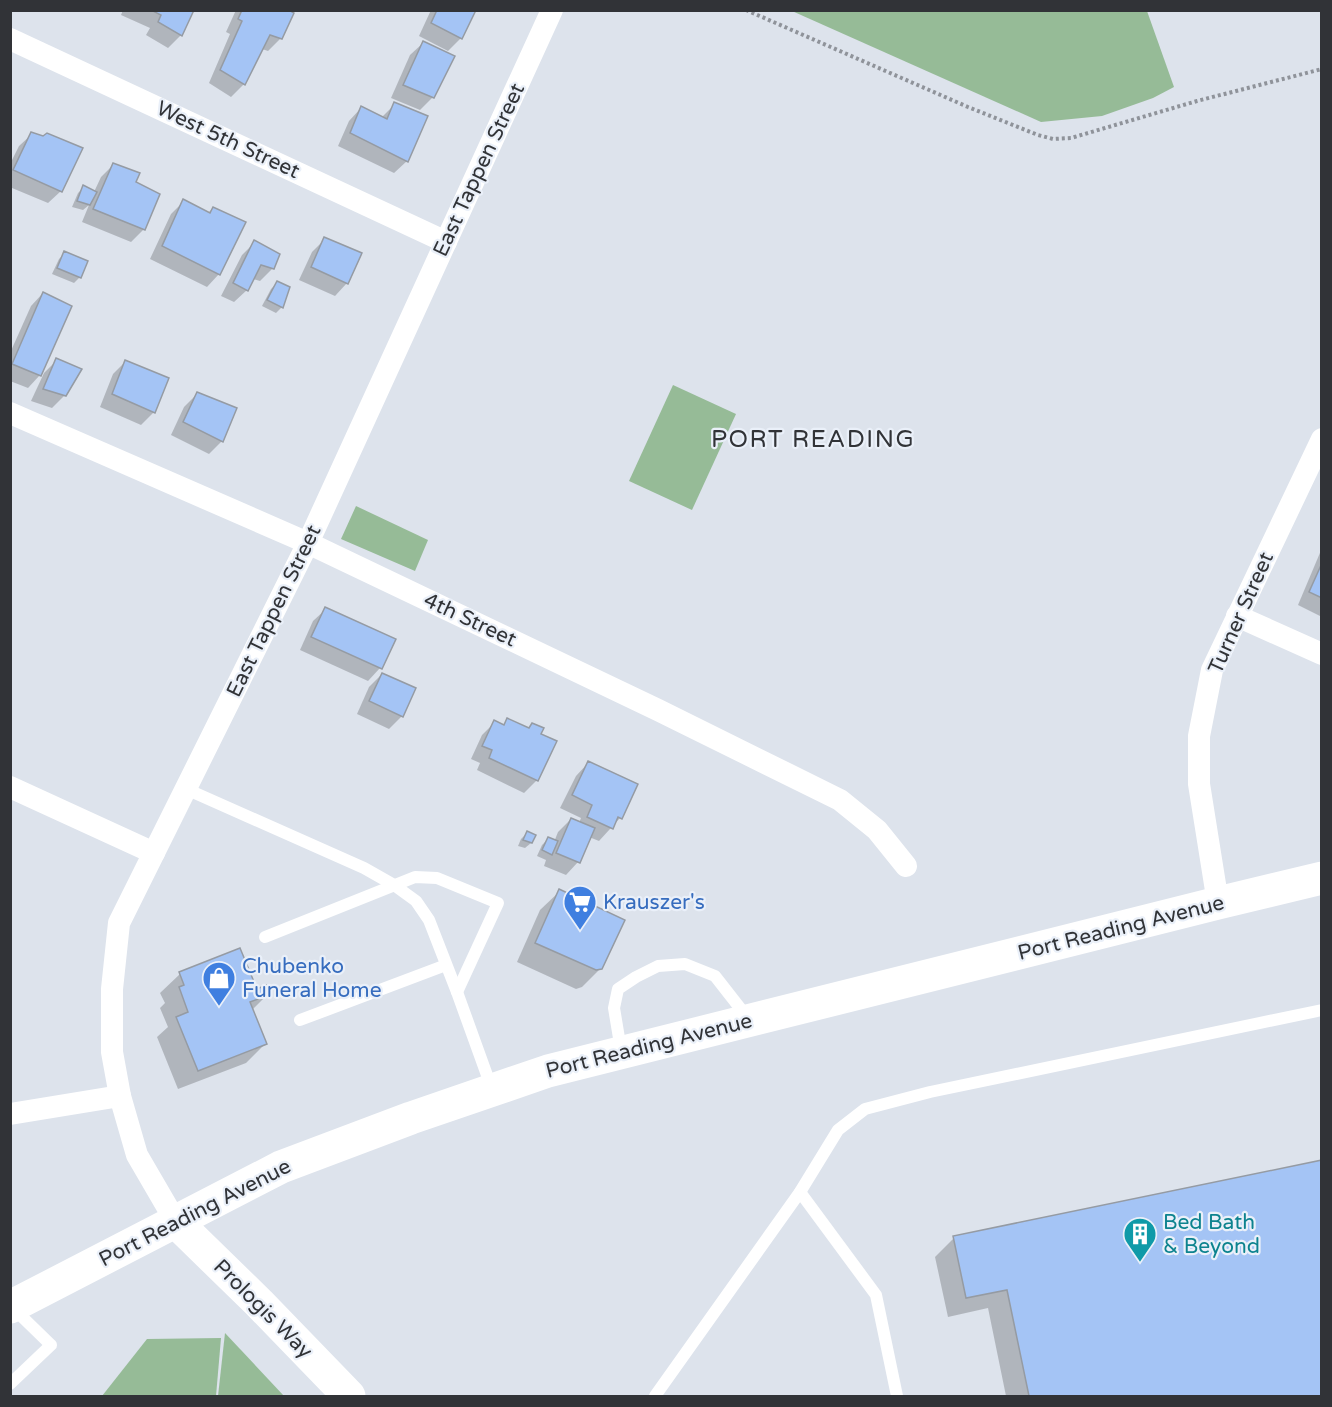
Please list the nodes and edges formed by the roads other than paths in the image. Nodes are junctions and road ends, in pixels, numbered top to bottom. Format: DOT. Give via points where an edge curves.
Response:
graph roads {
  1 [pos="552,10"];
  2 [pos="10,39"];
  3 [pos="446,242"];
  4 [pos="10,413"];
  5 [pos="1322,439"];
  6 [pos="308,543"];
  7 [pos="1238,616"];
  8 [pos="1322,654"];
  9 [pos="10,787"];
  10 [pos="186,789"];
  11 [pos="154,853"];
  12 [pos="906,866"];
  13 [pos="1322,878"];
  14 [pos="394,885"];
  15 [pos="1218,903"];
  16 [pos="265,936"];
  17 [pos="446,965"];
  18 [pos="457,992"];
  19 [pos="1322,1010"];
  20 [pos="300,1020"];
  21 [pos="750,1020"];
  22 [pos="621,1053"];
  23 [pos="492,1090"];
  24 [pos="120,1096"];
  25 [pos="10,1113"];
  26 [pos="800,1192"];
  27 [pos="176,1222"];
  28 [pos="11,1306"];
  29 [pos="10,1384"];
  30 [pos="349,1396"];
  31 [pos="655,1396"];
  32 [pos="897,1396"];
  1 -- 3 [label="street, East Tappen Street"];
  2 -- 3 [label="street, West 5th Street"];
  3 -- 6 [label="street, East Tappen Street"];
  4 -- 6 [label="street, 4th Street"];
  5 -- 7 [label="street, Turner Street"];
  6 -- 10 [label="street, East Tappen Street"];
  6 -- 12 [label="street, 4th Street" via="840,800 877,830"];
  7 -- 8 [label="street"];
  7 -- 15 [label="street, Turner Street" via="1212,670 1199,736 1199,784"];
  9 -- 11 [label="street"];
  10 -- 11 [label="street, East Tappen Street"];
  10 -- 14 [label="lane"];
  11 -- 24 [label="street, East Tappen Street" via="119,923 112,989 112,1052"];
  13 -- 15 [label="street, Port Reading Avenue"];
  14 -- 16 [label="lane"];
  14 -- 17 [label="lane" via="416,901 429,920"];
  14 -- 18 [label="lane" via="415,877 437,878 498,903"];
  15 -- 21 [label="street, Port Reading Avenue"];
  17 -- 18 [label="lane"];
  17 -- 20 [label="lane"];
  18 -- 23 [label="lane"];
  19 -- 26 [label="lane" via="865,1109 838,1130"];
  21 -- 22 [label="street, Port Reading Avenue"];
  21 -- 22 [label="lane" via="715,976 685,964 658,966 618,989 614,1008"];
  22 -- 23 [label="street, Port Reading Avenue"];
  23 -- 27 [label="street, Port Reading Avenue" via="281,1167"];
  24 -- 25 [label="street"];
  24 -- 27 [label="street, East Tappen Street" via="137,1155"];
  26 -- 31 [label="lane"];
  26 -- 32 [label="lane" via="876,1295"];
  27 -- 28 [label="street, Port Reading Avenue"];
  27 -- 30 [label="street, Prologis Way"];
  28 -- 29 [label="lane" via="51,1345"];
}
